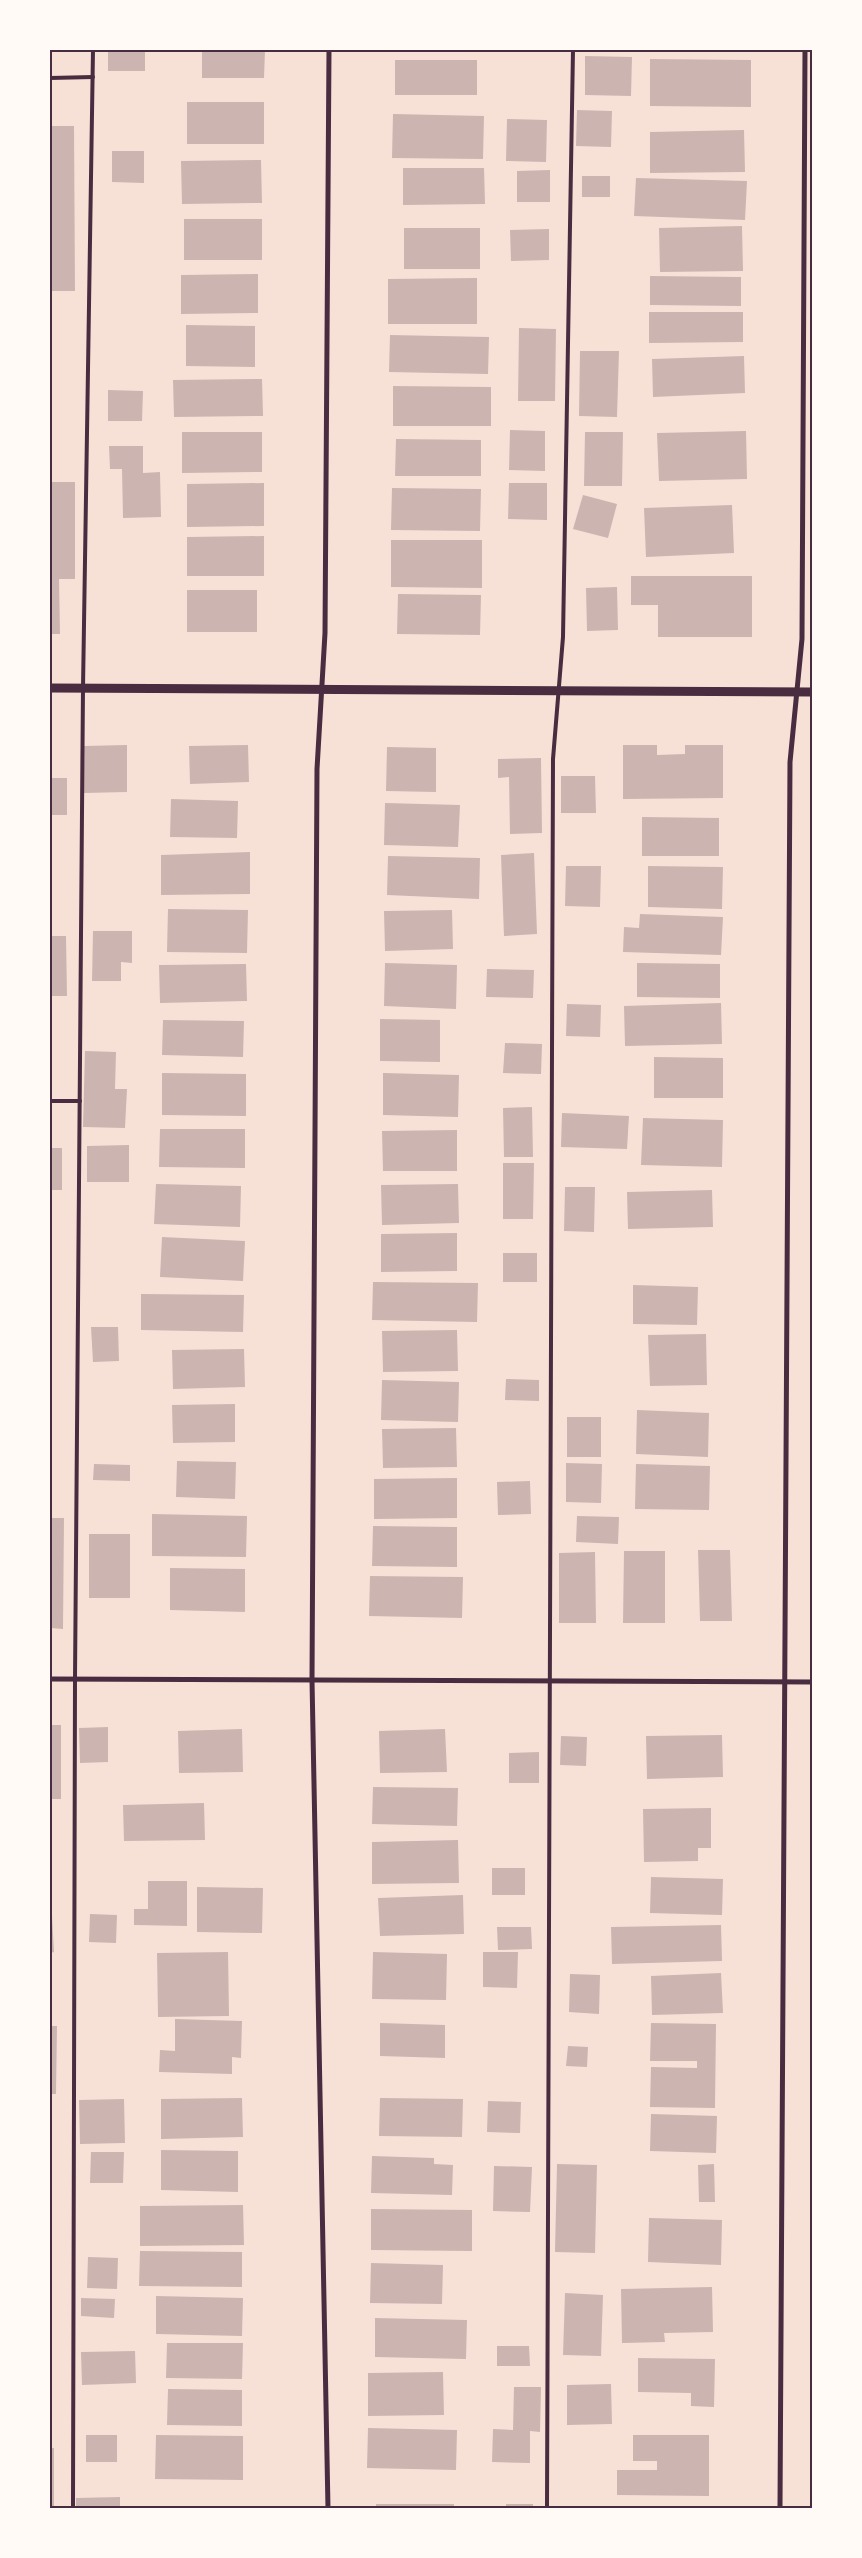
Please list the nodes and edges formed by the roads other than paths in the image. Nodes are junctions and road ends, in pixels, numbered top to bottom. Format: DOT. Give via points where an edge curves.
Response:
graph roads {
  1 [pos="93,50"];
  2 [pos="329,50"];
  3 [pos="573,50"];
  4 [pos="805,50"];
  5 [pos="93,77"];
  6 [pos="50,78"];
  7 [pos="50,688"];
  8 [pos="84,688"];
  9 [pos="322,690"];
  10 [pos="559,692"];
  11 [pos="795,692"];
  12 [pos="812,692"];
  13 [pos="50,1101"];
  14 [pos="80,1101"];
  15 [pos="50,1679"];
  16 [pos="75,1679"];
  17 [pos="312,1680"];
  18 [pos="551,1681"];
  19 [pos="786,1682"];
  20 [pos="812,1682"];
  21 [pos="73,2508"];
  22 [pos="328,2508"];
  23 [pos="547,2508"];
  24 [pos="780,2508"];
  1 -- 5 [label="lane"];
  2 -- 9 [label="street"];
  3 -- 10 [label="lane" via="564,637"];
  4 -- 11 [label="street" via="802,639"];
  5 -- 6 [label="lane"];
  5 -- 8 [label="lane"];
  7 -- 8 [label="street"];
  8 -- 9 [label="street"];
  8 -- 14 [label="lane"];
  9 -- 10 [label="street"];
  9 -- 17 [label="street" via="317,779"];
  10 -- 11 [label="street"];
  10 -- 18 [label="lane" via="553,759"];
  11 -- 12 [label="street"];
  11 -- 19 [label="street" via="790,762"];
  13 -- 14 [label="lane"];
  14 -- 16 [label="lane"];
  15 -- 16 [label="street"];
  16 -- 17 [label="street"];
  16 -- 21 [label="lane"];
  17 -- 18 [label="street"];
  17 -- 22 [label="street"];
  18 -- 19 [label="street"];
  18 -- 23 [label="lane"];
  19 -- 20 [label="street"];
  19 -- 24 [label="street"];
}
